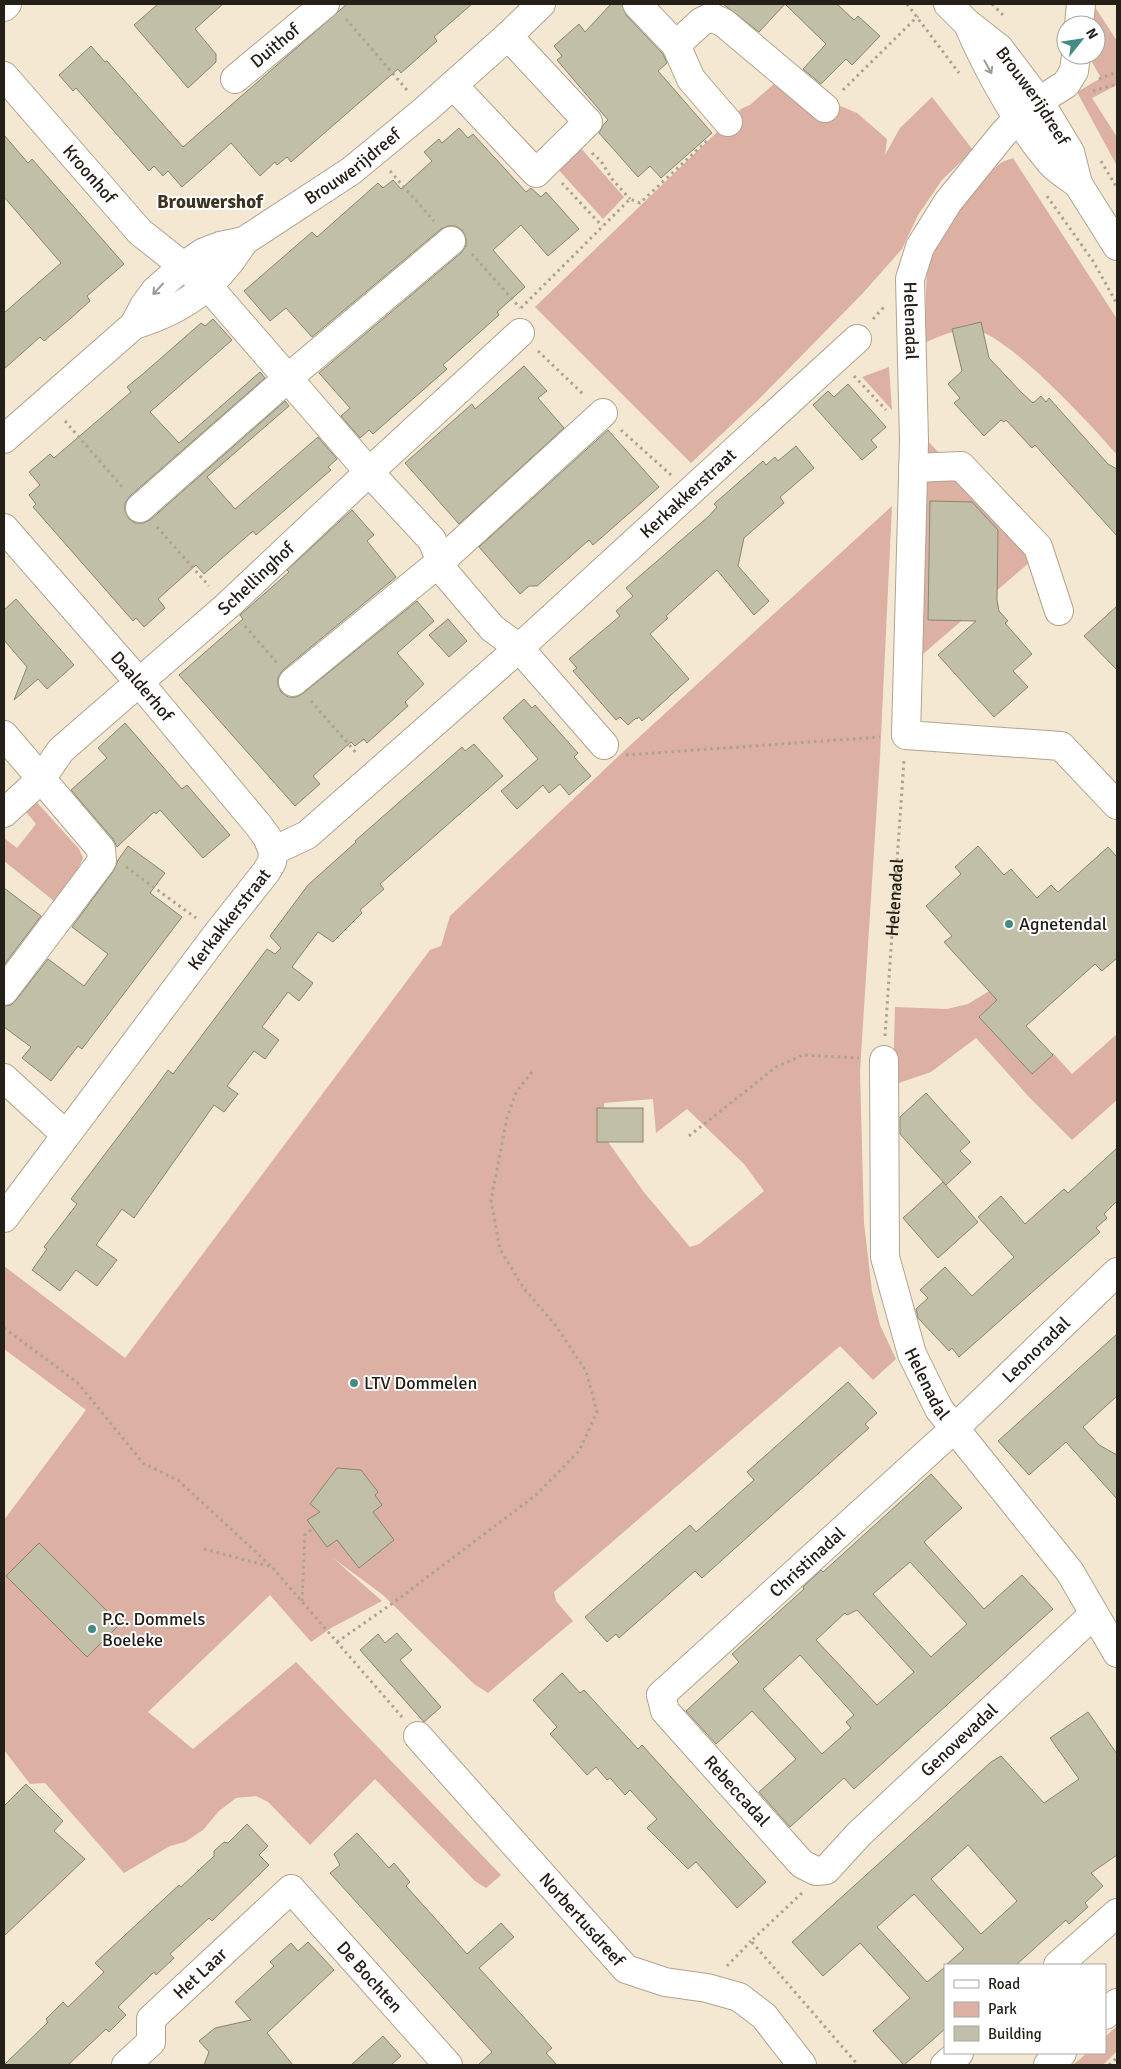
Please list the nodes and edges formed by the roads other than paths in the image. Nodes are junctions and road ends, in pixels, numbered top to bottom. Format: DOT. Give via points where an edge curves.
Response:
graph roads {
  1 [pos="7,4"];
  2 [pos="541,4"];
  3 [pos="637,4"];
  4 [pos="4,7"];
  5 [pos="324,9"];
  6 [pos="958,13"];
  7 [pos="508,36"];
  8 [pos="676,46"];
  9 [pos="1075,65"];
  10 [pos="4,76"];
  11 [pos="234,79"];
  12 [pos="453,85"];
  13 [pos="825,108"];
  14 [pos="1029,109"];
  15 [pos="728,122"];
  16 [pos="244,241"];
  17 [pos="451,241"];
  18 [pos="1117,246"];
  19 [pos="182,267"];
  20 [pos="207,285"];
  21 [pos="134,325"];
  22 [pos="520,333"];
  23 [pos="857,339"];
  24 [pos="288,378"];
  25 [pos="602,413"];
  26 [pos="4,439"];
  27 [pos="913,468"];
  28 [pos="369,472"];
  29 [pos="140,508"];
  30 [pos="4,528"];
  31 [pos="440,562"];
  32 [pos="1058,611"];
  33 [pos="519,648"];
  34 [pos="138,682"];
  35 [pos="294,682"];
  36 [pos="4,735"];
  37 [pos="614,750"];
  38 [pos="41,779"];
  39 [pos="1117,805"];
  40 [pos="4,813"];
  41 [pos="272,851"];
  42 [pos="4,990"];
  43 [pos="884,1060"];
  44 [pos="4,1078"];
  45 [pos="65,1134"];
  46 [pos="4,1218"];
  47 [pos="1117,1272"];
  48 [pos="955,1428"];
  49 [pos="1094,1614"];
  50 [pos="1116,1644"];
  51 [pos="661,1695"];
  52 [pos="418,1736"];
  53 [pos="826,1870"];
  54 [pos="291,1890"];
  55 [pos="1117,1913"];
  56 [pos="1059,1964"];
  57 [pos="1117,2003"];
  58 [pos="1106,2013"];
  59 [pos="958,2054"];
  60 [pos="1061,2054"];
  61 [pos="126,2065"];
  62 [pos="448,2065"];
  63 [pos="802,2065"];
  64 [pos="945,2065"];
  65 [pos="1048,2065"];
  1 -- 4 [label="street"];
  2 -- 7 [label="street, Brouwerijdreef"];
  3 -- 8 [label="street"];
  5 -- 11 [label="street, Duithof"];
  6 -- 14 [label="street, Brouwerijdreef" via="1003,94"];
  7 -- 12 [label="street, Brouwerijdreef"];
  7 -- 12 [label="street" via="588,122 536,173"];
  8 -- 13 [label="street" via="701,22 711,17 724,23"];
  8 -- 15 [label="street" via="690,79"];
  9 -- 14 [label="street, Helenadal" via="1066,84"];
  10 -- 19 [label="street, Kroonhof" via="140,232"];
  12 -- 16 [label="street, Brouwerijdreef" via="351,171"];
  14 -- 18 [label="street, Brouwerijdreef" via="1052,164 1078,184"];
  14 -- 27 [label="street, Helenadal" via="1003,134 948,202 920,247 910,279"];
  16 -- 19 [label="street, Brouwerijdreef" via="204,252"];
  16 -- 20 [label="street, Brouwerijdreef" via="223,272"];
  17 -- 24 [label="street"];
  19 -- 20 [label="street, Kroonhof"];
  19 -- 21 [label="street, Brouwerijdreef, one-way" via="156,291"];
  20 -- 21 [label="street, Brouwerijdreef" via="159,318"];
  20 -- 24 [label="street"];
  21 -- 26 [label="street, Brouwerijdreef"];
  22 -- 28 [label="street, Schellinghof"];
  23 -- 33 [label="street, Kerkakkerstraat"];
  24 -- 28 [label="street"];
  24 -- 29 [label="street"];
  25 -- 31 [label="street"];
  27 -- 32 [label="street" via="961,466 1038,547"];
  27 -- 39 [label="street, Helenadal" via="906,736 1060,746"];
  28 -- 31 [label="street" via="432,540"];
  28 -- 34 [label="street, Schellinghof" via="227,606"];
  30 -- 34 [label="street, Daalderhof"];
  31 -- 33 [label="street" via="446,574 492,628"];
  31 -- 35 [label="street"];
  33 -- 37 [label="street"];
  33 -- 41 [label="street, Kerkakkerstraat" via="307,835"];
  34 -- 38 [label="street, Schellinghof" via="60,750"];
  34 -- 41 [label="street, Daalderhof" via="259,826"];
  36 -- 38 [label="street"];
  38 -- 40 [label="street, Schellinghof"];
  38 -- 42 [label="street" via="102,849 102,861"];
  41 -- 45 [label="street, Kerkakkerstraat" via="272,862 266,872"];
  43 -- 48 [label="street, Helenadal" via="885,1257 912,1354 939,1409"];
  44 -- 45 [label="street"];
  45 -- 46 [label="street, Kerkakkerstraat"];
  47 -- 48 [label="street, Leonoradal"];
  48 -- 49 [label="street, Helenadal" via="1070,1572"];
  48 -- 51 [label="street, Christinadal"];
  49 -- 50 [label="street, Helenadal"];
  49 -- 53 [label="street, Genovevadal" via="859,1834"];
  51 -- 53 [label="street, Rebeccadal" via="665,1711 802,1864 816,1871"];
  52 -- 63 [label="street, Norbertusdreef" via="626,1969 665,1982 739,1997 764,2016"];
  54 -- 61 [label="street, Het Laar" via="151,2019 151,2042"];
  54 -- 62 [label="street, De Bochten"];
  55 -- 56 [label="street"];
  57 -- 58 [label="street"];
  59 -- 64 [label="street"];
  60 -- 65 [label="street"];
}
